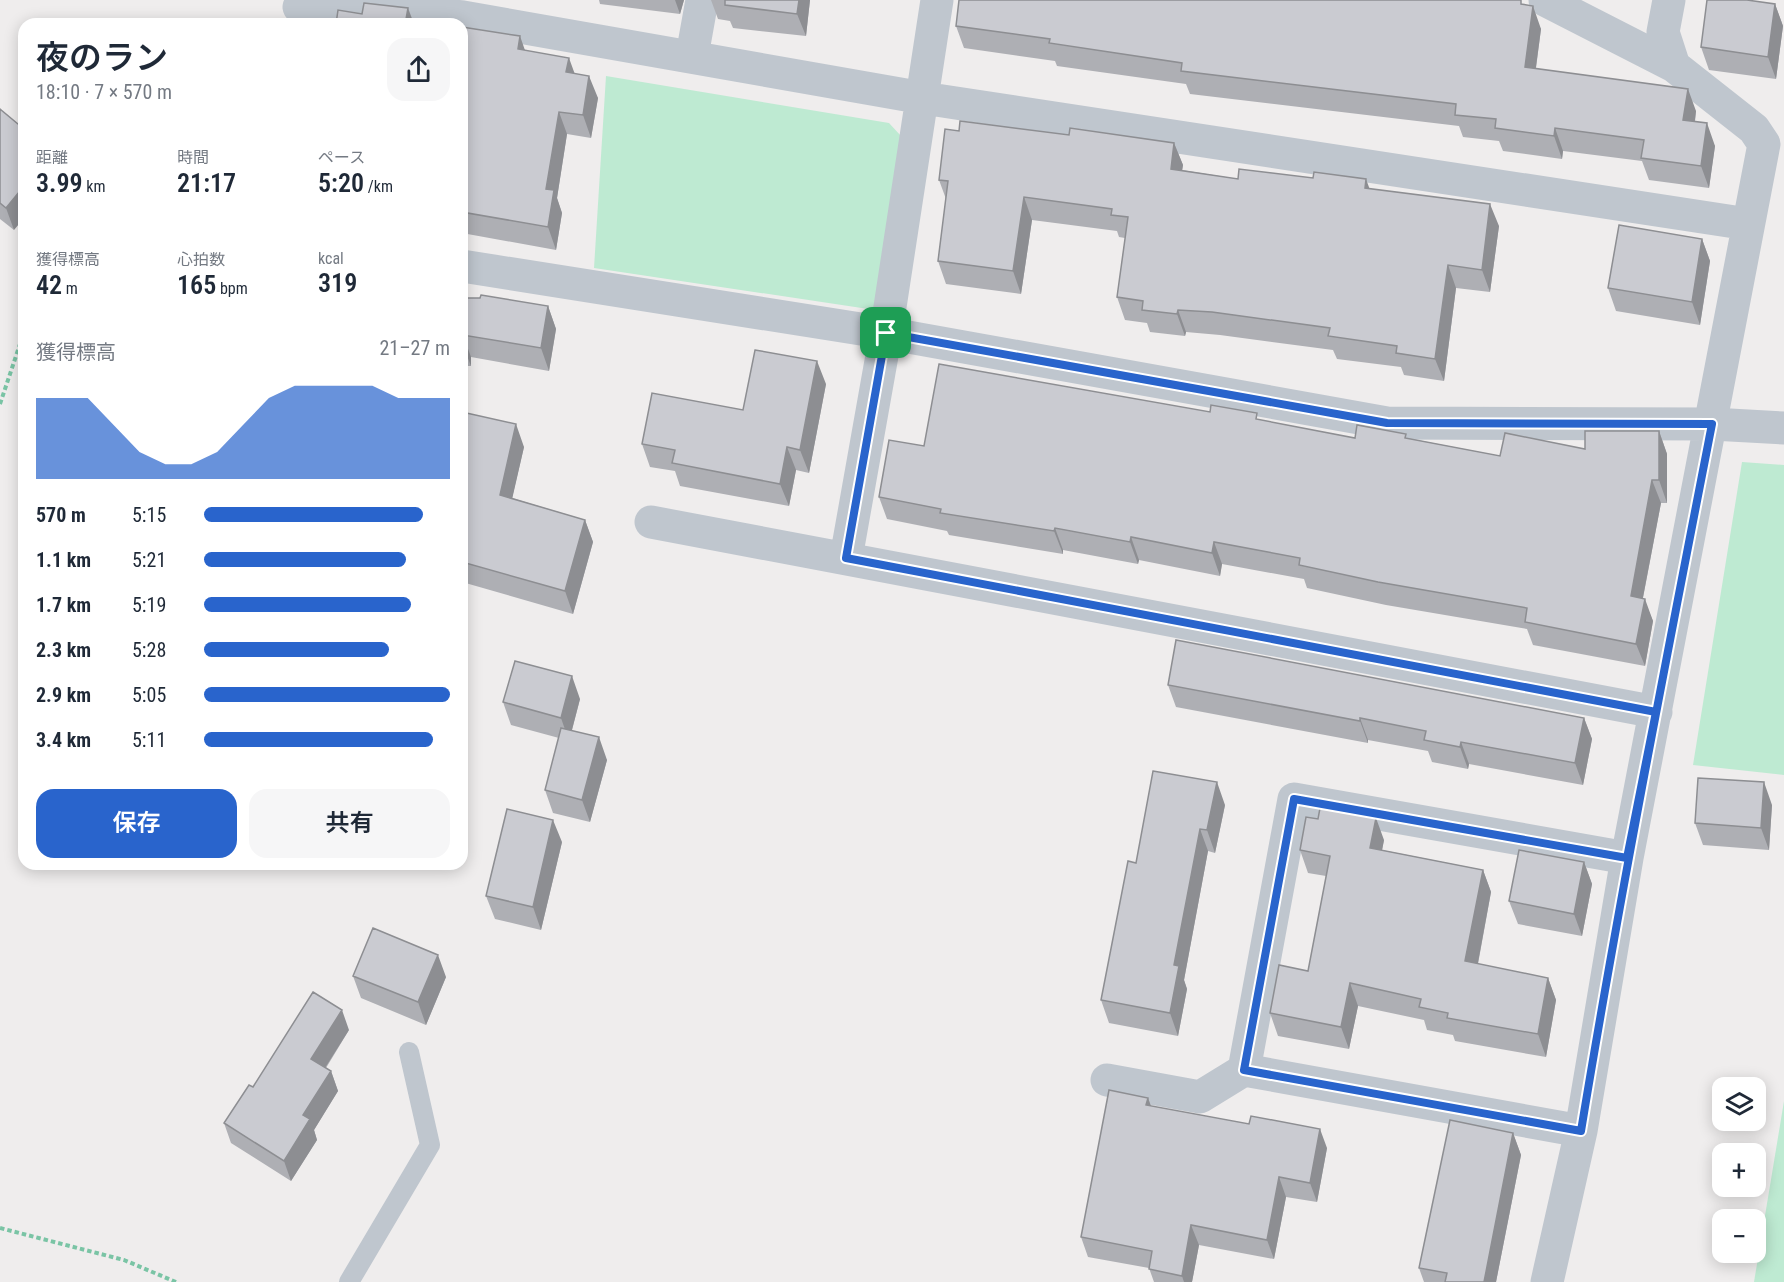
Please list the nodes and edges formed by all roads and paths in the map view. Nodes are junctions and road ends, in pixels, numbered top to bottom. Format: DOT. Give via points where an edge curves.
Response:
graph roads {
  1 [pos="702,0"];
  2 [pos="937,0"];
  3 [pos="1545,0"];
  4 [pos="1669,0"];
  5 [pos="464,8"];
  6 [pos="299,10"];
  7 [pos="692,56"];
  8 [pos="1674,66"];
  9 [pos="923,98"];
  10 [pos="1748,224"];
  11 [pos="468,267"];
  12 [pos="886,333"];
  13 [pos="18,350"];
  14 [pos="0,404"];
  15 [pos="1712,424"];
  16 [pos="1784,428"];
  17 [pos="651,522"];
  18 [pos="846,558"];
  19 [pos="1656,712"];
  20 [pos="1627,858"];
  21 [pos="409,1052"];
  22 [pos="1244,1070"];
  23 [pos="1107,1080"];
  24 [pos="1581,1131"];
  25 [pos="0,1228"];
  26 [pos="176,1282"];
  27 [pos="349,1282"];
  28 [pos="1547,1282"];
  1 -- 7 [label="street"];
  2 -- 9 [label="street"];
  3 -- 8 [label="street"];
  4 -- 8 [label="street" via="1664,32"];
  5 -- 6 [label="street" via="334,2"];
  5 -- 7 [label="street"];
  7 -- 9 [label="street"];
  8 -- 10 [label="street" via="1754,129 1764,144"];
  9 -- 10 [label="street"];
  9 -- 12 [label="street"];
  10 -- 15 [label="street"];
  11 -- 12 [label="street"];
  12 -- 15 [label="street" via="1387,423"];
  12 -- 18 [label="street"];
  13 -- 14 [label="path"];
  15 -- 16 [label="street"];
  15 -- 19 [label="street"];
  17 -- 18 [label="street"];
  18 -- 19 [label="street"];
  19 -- 20 [label="street"];
  20 -- 22 [label="street" via="1294,799"];
  20 -- 24 [label="street"];
  21 -- 27 [label="lane" via="430,1145"];
  22 -- 23 [label="street" via="1200,1097"];
  22 -- 24 [label="street"];
  24 -- 28 [label="street"];
  25 -- 26 [label="path" via="124,1260"];
}
